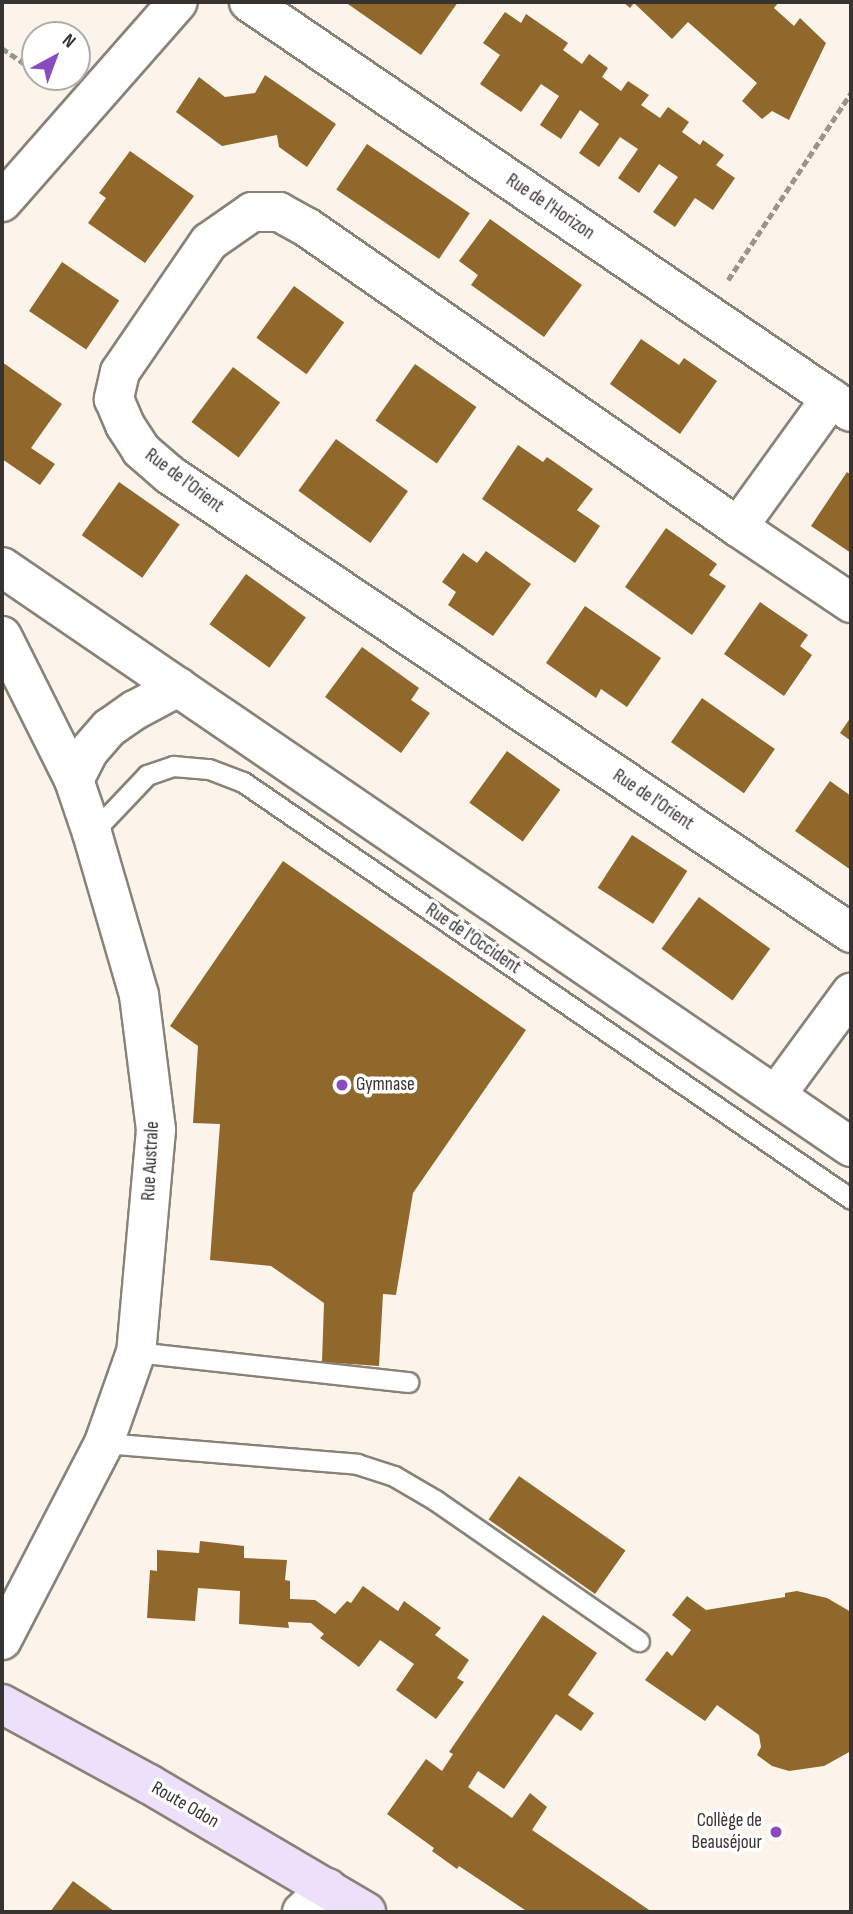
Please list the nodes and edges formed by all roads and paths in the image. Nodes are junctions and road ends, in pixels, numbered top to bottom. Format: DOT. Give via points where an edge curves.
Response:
graph roads {
  1 [pos="178,2"];
  2 [pos="249,2"];
  3 [pos="2,48"];
  4 [pos="21,61"];
  5 [pos="851,93"];
  6 [pos="2,202"];
  7 [pos="706,313"];
  8 [pos="841,405"];
  9 [pos="738,527"];
  10 [pos="2,567"];
  11 [pos="851,603"];
  12 [pos="2,636"];
  13 [pos="178,687"];
  14 [pos="74,780"];
  15 [pos="92,833"];
  16 [pos="851,933"];
  17 [pos="851,993"];
  18 [pos="776,1095"];
  19 [pos="851,1147"];
  20 [pos="851,1199"];
  21 [pos="136,1352"];
  22 [pos="408,1382"];
  23 [pos="104,1443"];
  24 [pos="2,1640"];
  25 [pos="639,1641"];
  26 [pos="2,1704"];
  27 [pos="315,1900"];
  28 [pos="366,1912"];
  1 -- 6 [label="street"];
  2 -- 7 [label="street, Rue de l'Horizon"];
  3 -- 4 [label="path"];
  5 -- 7 [label="path"];
  7 -- 8 [label="street, Rue de l'Horizon"];
  8 -- 9 [label="street"];
  9 -- 11 [label="street, Rue de l'Orient"];
  9 -- 16 [label="street, Rue de l'Orient" via="279,212 253,212 209,242 120,372 114,399 125,425 141,450 170,475"];
  10 -- 13 [label="street"];
  12 -- 14 [label="street, Rue Australe"];
  13 -- 14 [label="street" via="108,728 88,751"];
  13 -- 18 [label="street"];
  14 -- 15 [label="street, Rue Australe"];
  15 -- 20 [label="lane, Rue de l'Occident" via="147,775 173,766 209,769 243,782"];
  15 -- 21 [label="street, Rue Australe" via="139,995 156,1130"];
  17 -- 18 [label="street"];
  18 -- 19 [label="street"];
  21 -- 22 [label="lane"];
  21 -- 23 [label="street, Rue Australe"];
  23 -- 24 [label="street, Rue Australe"];
  23 -- 25 [label="lane" via="357,1464 394,1476"];
  26 -- 27 [label="street, Route Odon" via="149,1784"];
  27 -- 28 [label="street, Route Odon"];
}
